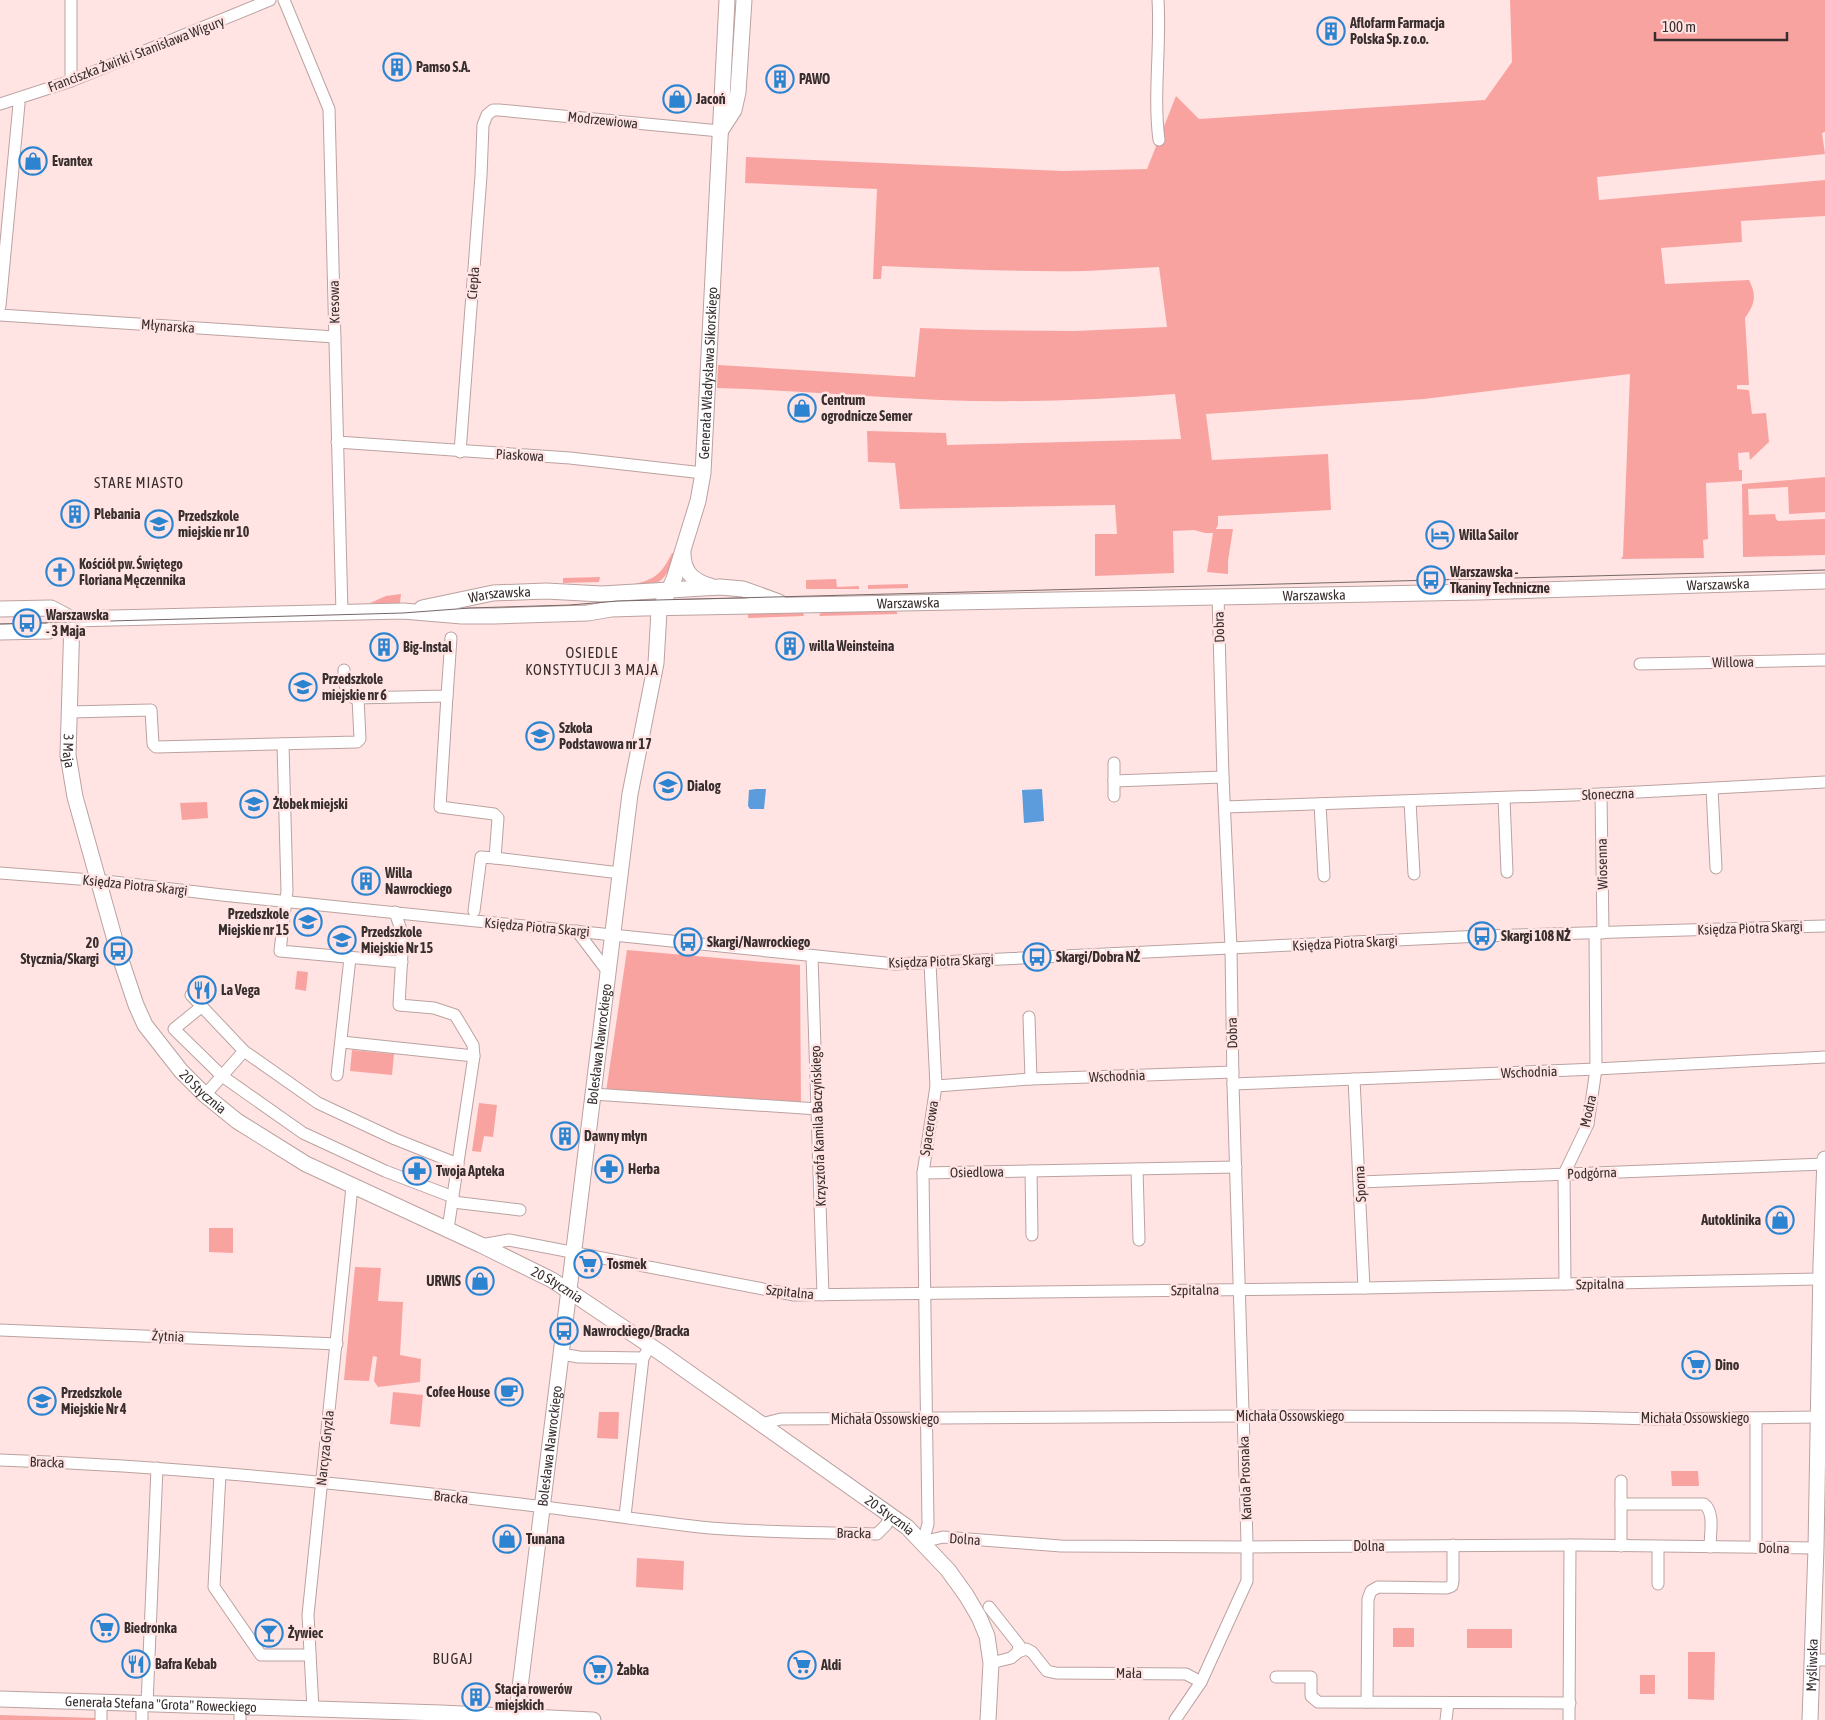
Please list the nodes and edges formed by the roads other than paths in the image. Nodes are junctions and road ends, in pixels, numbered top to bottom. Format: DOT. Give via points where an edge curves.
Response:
graph roads {
  1 [pos="71,0"];
  2 [pos="270,0"];
  3 [pos="284,0"];
  4 [pos="727,0"];
  5 [pos="744,0"];
  6 [pos="1158,0"];
  7 [pos="70,81"];
  8 [pos="18,99"];
  9 [pos="0,104"];
  10 [pos="487,115"];
  11 [pos="720,131"];
  12 [pos="1159,140"];
  13 [pos="0,306"];
  14 [pos="0,315"];
  15 [pos="335,337"];
  16 [pos="337,442"];
  17 [pos="460,452"];
  18 [pos="703,473"];
  19 [pos="683,552"];
  20 [pos="1825,581"];
  21 [pos="712,587"];
  22 [pos="670,590"];
  23 [pos="1218,596"];
  24 [pos="803,606"];
  25 [pos="660,608"];
  26 [pos="0,609"];
  27 [pos="403,611"];
  28 [pos="342,613"];
  29 [pos="72,619"];
  30 [pos="0,632"];
  31 [pos="451,638"];
  32 [pos="1825,660"];
  33 [pos="1640,664"];
  34 [pos="344,670"];
  35 [pos="447,696"];
  36 [pos="358,698"];
  37 [pos="70,712"];
  38 [pos="283,744"];
  39 [pos="1114,763"];
  40 [pos="1223,777"];
  41 [pos="1114,781"];
  42 [pos="1825,782"];
  43 [pos="1712,789"];
  44 [pos="1601,794"];
  45 [pos="1114,796"];
  46 [pos="1504,798"];
  47 [pos="1410,801"];
  48 [pos="1320,804"];
  49 [pos="1225,807"];
  50 [pos="495,858"];
  51 [pos="1716,868"];
  52 [pos="1507,872"];
  53 [pos="0,873"];
  54 [pos="620,873"];
  55 [pos="1414,874"];
  56 [pos="1324,876"];
  57 [pos="98,880"];
  58 [pos="286,901"];
  59 [pos="474,911"];
  60 [pos="395,912"];
  61 [pos="1825,926"];
  62 [pos="577,931"];
  63 [pos="1599,933"];
  64 [pos="612,935"];
  65 [pos="1231,948"];
  66 [pos="812,956"];
  67 [pos="350,958"];
  68 [pos="402,962"];
  69 [pos="930,962"];
  70 [pos="608,972"];
  71 [pos="191,995"];
  72 [pos="201,1007"];
  73 [pos="1029,1018"];
  74 [pos="342,1042"];
  75 [pos="244,1051"];
  76 [pos="474,1056"];
  77 [pos="1825,1057"];
  78 [pos="1596,1069"];
  79 [pos="1233,1072"];
  80 [pos="337,1075"];
  81 [pos="222,1076"];
  82 [pos="1031,1079"];
  83 [pos="1354,1079"];
  84 [pos="1233,1084"];
  85 [pos="936,1086"];
  86 [pos="593,1094"];
  87 [pos="206,1095"];
  88 [pos="818,1109"];
  89 [pos="1825,1160"];
  90 [pos="458,1164"];
  91 [pos="1825,1164"];
  92 [pos="1236,1167"];
  93 [pos="1137,1169"];
  94 [pos="1031,1171"];
  95 [pos="922,1172"];
  96 [pos="1564,1174"];
  97 [pos="1360,1182"];
  98 [pos="352,1187"];
  99 [pos="453,1200"];
  100 [pos="520,1210"];
  101 [pos="448,1229"];
  102 [pos="1032,1235"];
  103 [pos="1139,1240"];
  104 [pos="481,1245"];
  105 [pos="574,1253"];
  106 [pos="1822,1281"];
  107 [pos="1565,1284"];
  108 [pos="1364,1288"];
  109 [pos="1239,1289"];
  110 [pos="568,1290"];
  111 [pos="924,1294"];
  112 [pos="823,1295"];
  113 [pos="0,1330"];
  114 [pos="337,1344"];
  115 [pos="646,1352"];
  116 [pos="561,1354"];
  117 [pos="1243,1416"];
  118 [pos="1818,1417"];
  119 [pos="1756,1418"];
  120 [pos="926,1419"];
  121 [pos="763,1425"];
  122 [pos="0,1460"];
  123 [pos="157,1468"];
  124 [pos="220,1474"];
  125 [pos="1621,1481"];
  126 [pos="321,1483"];
  127 [pos="1621,1504"];
  128 [pos="542,1507"];
  129 [pos="891,1515"];
  130 [pos="624,1516"];
  131 [pos="923,1542"];
  132 [pos="1453,1545"];
  133 [pos="1570,1546"];
  134 [pos="1621,1546"];
  135 [pos="1710,1546"];
  136 [pos="1247,1547"];
  137 [pos="1658,1547"];
  138 [pos="1756,1548"];
  139 [pos="1816,1548"];
  140 [pos="1658,1584"];
  141 [pos="989,1607"];
  142 [pos="1018,1652"];
  143 [pos="310,1655"];
  144 [pos="1818,1660"];
  145 [pos="991,1663"];
  146 [pos="1276,1677"];
  147 [pos="1201,1682"];
  148 [pos="0,1699"];
  149 [pos="1367,1702"];
  150 [pos="101,1703"];
  151 [pos="1448,1703"];
  152 [pos="1570,1703"];
  153 [pos="144,1704"];
  154 [pos="313,1709"];
  155 [pos="240,1713"];
  156 [pos="403,1716"];
  157 [pos="516,1718"];
  158 [pos="101,1720"];
  159 [pos="142,1720"];
  160 [pos="593,1720"];
  161 [pos="988,1720"];
  162 [pos="1175,1720"];
  163 [pos="1446,1720"];
  164 [pos="1569,1720"];
  165 [pos="1810,1720"];
  1 -- 7 [label="street"];
  2 -- 7 [label="street, Franciszka Żwirki i Stanisława Wigury"];
  3 -- 15 [label="street, Kresowa" via="329,109"];
  4 -- 11 [label="street, Generała Władysława Sikorskiego"];
  5 -- 11 [label="street" via="738,92 734,110"];
  6 -- 12 [label="street"];
  7 -- 8 [label="street, Franciszka Żwirki i Stanisława Wigury"];
  8 -- 9 [label="street, Franciszka Żwirki i Stanisława Wigury"];
  8 -- 13 [label="street"];
  10 -- 11 [label="street, Modrzewiowa" via="499,110"];
  10 -- 17 [label="street, Ciepła"];
  11 -- 18 [label="street, Generała Władysława Sikorskiego"];
  14 -- 15 [label="street, Młynarska"];
  15 -- 16 [label="street, Kresowa"];
  16 -- 17 [label="street, Piaskowa"];
  16 -- 28 [label="street, Kresowa"];
  17 -- 18 [label="street, Piaskowa" via="570,458"];
  18 -- 19 [label="street, Generała Władysława Sikorskiego"];
  19 -- 21 [label="street" via="684,566 689,575"];
  19 -- 22 [label="street, Generała Władysława Sikorskiego"];
  20 -- 23 [label="street, Warszawska"];
  21 -- 22 [label="street, Warszawska"];
  21 -- 24 [label="street, Warszawska" via="735,588 777,602"];
  22 -- 25 [label="street, Generała Władysława Sikorskiego"];
  22 -- 27 [label="street, Warszawska" via="593,594 546,591 493,593"];
  23 -- 24 [label="street, Warszawska"];
  23 -- 40 [label="street, Dobra"];
  24 -- 25 [label="street, Warszawska"];
  25 -- 27 [label="street, Warszawska" via="494,616"];
  25 -- 54 [label="street, Bolesława Nawrockiego" via="656,663 630,794"];
  26 -- 29 [label="street, Warszawska" via="51,608"];
  27 -- 28 [label="street, Warszawska"];
  28 -- 29 [label="street, Warszawska"];
  29 -- 30 [label="street, Warszawska" via="49,631"];
  29 -- 37 [label="street, 3 Maja"];
  31 -- 35 [label="street"];
  32 -- 33 [label="street, Willowa"];
  34 -- 36 [label="street" via="345,685 350,695"];
  35 -- 36 [label="street"];
  35 -- 50 [label="street" via="440,807 497,816"];
  36 -- 38 [label="street" via="359,741"];
  37 -- 38 [label="street" via="151,710 153,744 156,747"];
  37 -- 57 [label="street, 3 Maja" via="70,775"];
  38 -- 58 [label="street"];
  39 -- 41 [label="street"];
  40 -- 41 [label="street"];
  40 -- 49 [label="street, Dobra"];
  41 -- 45 [label="street"];
  42 -- 43 [label="street, Słoneczna"];
  43 -- 44 [label="street, Słoneczna"];
  43 -- 51 [label="street"];
  44 -- 46 [label="street, Słoneczna"];
  44 -- 63 [label="street, Wiosenna"];
  46 -- 47 [label="street, Słoneczna"];
  46 -- 52 [label="street"];
  47 -- 48 [label="street, Słoneczna"];
  47 -- 55 [label="street"];
  48 -- 49 [label="street, Słoneczna"];
  48 -- 56 [label="street"];
  49 -- 65 [label="street, Dobra"];
  50 -- 54 [label="street"];
  50 -- 59 [label="street" via="480,857"];
  53 -- 57 [label="street, Księdza Piotra Skargi"];
  54 -- 64 [label="street, Bolesława Nawrockiego"];
  57 -- 58 [label="street, Księdza Piotra Skargi"];
  57 -- 87 [label="street, 20 Stycznia" via="128,981 145,1025 181,1071"];
  58 -- 60 [label="street, Księdza Piotra Skargi"];
  58 -- 67 [label="street" via="280,951"];
  60 -- 62 [label="street, Księdza Piotra Skargi"];
  60 -- 68 [label="street" via="403,936"];
  61 -- 63 [label="street, Księdza Piotra Skargi"];
  62 -- 64 [label="street, Księdza Piotra Skargi"];
  62 -- 70 [label="street"];
  63 -- 65 [label="street, Księdza Piotra Skargi"];
  63 -- 78 [label="street, Modra"];
  64 -- 66 [label="street, Księdza Piotra Skargi"];
  64 -- 70 [label="street, Bolesława Nawrockiego"];
  65 -- 69 [label="street, Księdza Piotra Skargi"];
  65 -- 79 [label="street, Dobra"];
  66 -- 69 [label="street, Księdza Piotra Skargi" via="895,964"];
  66 -- 88 [label="street, Krzysztofa Kamila Baczyńskiego"];
  67 -- 68 [label="street"];
  67 -- 74 [label="street"];
  68 -- 76 [label="street" via="398,1006 434,1008 455,1015 473,1045"];
  69 -- 85 [label="street, Spacerowa"];
  70 -- 86 [label="street, Bolesława Nawrockiego"];
  71 -- 72 [label="street"];
  72 -- 75 [label="street"];
  72 -- 81 [label="street" via="174,1029"];
  73 -- 82 [label="street"];
  74 -- 76 [label="street"];
  74 -- 80 [label="street"];
  75 -- 81 [label="street"];
  75 -- 90 [label="street" via="318,1103"];
  76 -- 90 [label="street"];
  77 -- 78 [label="street, Wschodnia"];
  78 -- 83 [label="street, Wschodnia"];
  78 -- 96 [label="street, Modra" via="1588,1124"];
  79 -- 82 [label="street, Wschodnia"];
  79 -- 84 [label="street, Dobra"];
  81 -- 87 [label="street"];
  81 -- 99 [label="street" via="311,1138"];
  82 -- 85 [label="street, Wschodnia"];
  83 -- 84 [label="street, Wschodnia"];
  83 -- 97 [label="street, Sporna"];
  84 -- 92 [label="street, Dobra"];
  85 -- 95 [label="street, Spacerowa"];
  86 -- 88 [label="street"];
  86 -- 105 [label="street, Bolesława Nawrockiego"];
  87 -- 98 [label="street, 20 Stycznia" via="237,1121 274,1145"];
  88 -- 112 [label="street, Krzysztofa Kamila Baczyńskiego"];
  89 -- 91 [label="street, Myśliwska"];
  90 -- 99 [label="street"];
  91 -- 96 [label="street, Podgórna"];
  91 -- 106 [label="street, Myśliwska"];
  92 -- 93 [label="street, Osiedlowa"];
  92 -- 109 [label="street, Dobra"];
  93 -- 94 [label="street, Osiedlowa"];
  93 -- 103 [label="street"];
  94 -- 95 [label="street, Osiedlowa"];
  94 -- 102 [label="street"];
  95 -- 111 [label="street, Spacerowa"];
  96 -- 97 [label="street, Podgórna"];
  96 -- 107 [label="street, Modra"];
  97 -- 108 [label="street, Sporna"];
  98 -- 101 [label="street, 20 Stycznia"];
  98 -- 114 [label="street, Narcyza Gryzla"];
  99 -- 100 [label="street"];
  99 -- 101 [label="street"];
  101 -- 104 [label="street, 20 Stycznia"];
  104 -- 105 [label="street, Szpitalna" via="509,1240"];
  104 -- 110 [label="street, 20 Stycznia"];
  105 -- 110 [label="street, Bolesława Nawrockiego"];
  105 -- 112 [label="street, Szpitalna" via="794,1295"];
  106 -- 107 [label="street, Szpitalna"];
  106 -- 118 [label="street, Myśliwska"];
  107 -- 108 [label="street, Szpitalna"];
  108 -- 109 [label="street, Szpitalna"];
  109 -- 111 [label="street, Szpitalna"];
  109 -- 117 [label="street, Karola Prosnaka"];
  110 -- 115 [label="street, 20 Stycznia"];
  110 -- 116 [label="street, Bolesława Nawrockiego"];
  111 -- 112 [label="street, Szpitalna"];
  111 -- 120 [label="street, Spacerowa"];
  113 -- 114 [label="street, Żytnia"];
  114 -- 126 [label="street, Narcyza Gryzla"];
  115 -- 116 [label="street" via="579,1357"];
  115 -- 121 [label="street, 20 Stycznia"];
  115 -- 130 [label="street"];
  116 -- 128 [label="street, Bolesława Nawrockiego"];
  117 -- 119 [label="street, Michała Ossowskiego"];
  117 -- 120 [label="street, Michała Ossowskiego"];
  117 -- 136 [label="street, Karola Prosnaka"];
  118 -- 119 [label="street, Michała Ossowskiego"];
  118 -- 139 [label="street, Myśliwska"];
  119 -- 138 [label="street"];
  120 -- 121 [label="street, Michała Ossowskiego" via="781,1420"];
  120 -- 131 [label="street, Spacerowa" via="928,1524"];
  121 -- 129 [label="street, 20 Stycznia"];
  122 -- 123 [label="street, Bracka"];
  123 -- 124 [label="street, Bracka"];
  123 -- 153 [label="street"];
  124 -- 126 [label="street, Bracka"];
  124 -- 143 [label="street" via="214,1587 261,1655"];
  125 -- 127 [label="street"];
  126 -- 128 [label="street, Bracka"];
  126 -- 143 [label="street, Narcyza Gryzla" via="308,1615"];
  127 -- 134 [label="street"];
  127 -- 135 [label="street" via="1704,1504 1710,1514"];
  128 -- 130 [label="street, Bracka"];
  128 -- 157 [label="street, Bolesława Nawrockiego"];
  129 -- 130 [label="street, Bracka" via="877,1534 701,1527"];
  129 -- 131 [label="street, 20 Stycznia"];
  131 -- 136 [label="street, Dolna" via="943,1537 1061,1546"];
  131 -- 145 [label="street, 20 Stycznia" via="948,1570 979,1617"];
  132 -- 133 [label="street, Dolna"];
  132 -- 136 [label="street, Dolna"];
  132 -- 149 [label="street" via="1452,1586 1378,1587 1371,1591 1368,1599"];
  133 -- 134 [label="street, Dolna"];
  133 -- 152 [label="street"];
  134 -- 137 [label="street, Dolna"];
  135 -- 137 [label="street, Dolna"];
  135 -- 138 [label="street, Dolna"];
  136 -- 147 [label="street" via="1247,1582"];
  137 -- 140 [label="street"];
  138 -- 139 [label="street, Dolna"];
  139 -- 144 [label="street, Myśliwska"];
  141 -- 142 [label="street" via="1019,1645"];
  142 -- 145 [label="street" via="1011,1658"];
  142 -- 147 [label="street, Mała" via="1026,1649 1032,1652 1047,1671 1056,1673 1186,1674"];
  143 -- 154 [label="street, Narcyza Gryzla"];
  144 -- 165 [label="street, Myśliwska"];
  145 -- 161 [label="street, 20 Stycznia"];
  146 -- 149 [label="street" via="1311,1677 1311,1696 1318,1702"];
  147 -- 162 [label="street"];
  148 -- 150 [label="street, Generała Stefana \"Grota\" Roweckiego"];
  149 -- 151 [label="street"];
  150 -- 153 [label="street, Generała Stefana \"Grota\" Roweckiego"];
  150 -- 158 [label="street"];
  151 -- 152 [label="street"];
  151 -- 163 [label="street"];
  152 -- 164 [label="street"];
  153 -- 155 [label="street, Generała Stefana \"Grota\" Roweckiego"];
  153 -- 159 [label="street"];
  154 -- 155 [label="street, Generała Stefana \"Grota\" Roweckiego"];
  154 -- 156 [label="street, Generała Stefana \"Grota\" Roweckiego"];
  156 -- 157 [label="street, Generała Stefana \"Grota\" Roweckiego"];
  157 -- 160 [label="street, Generała Stefana \"Grota\" Roweckiego"];
}
